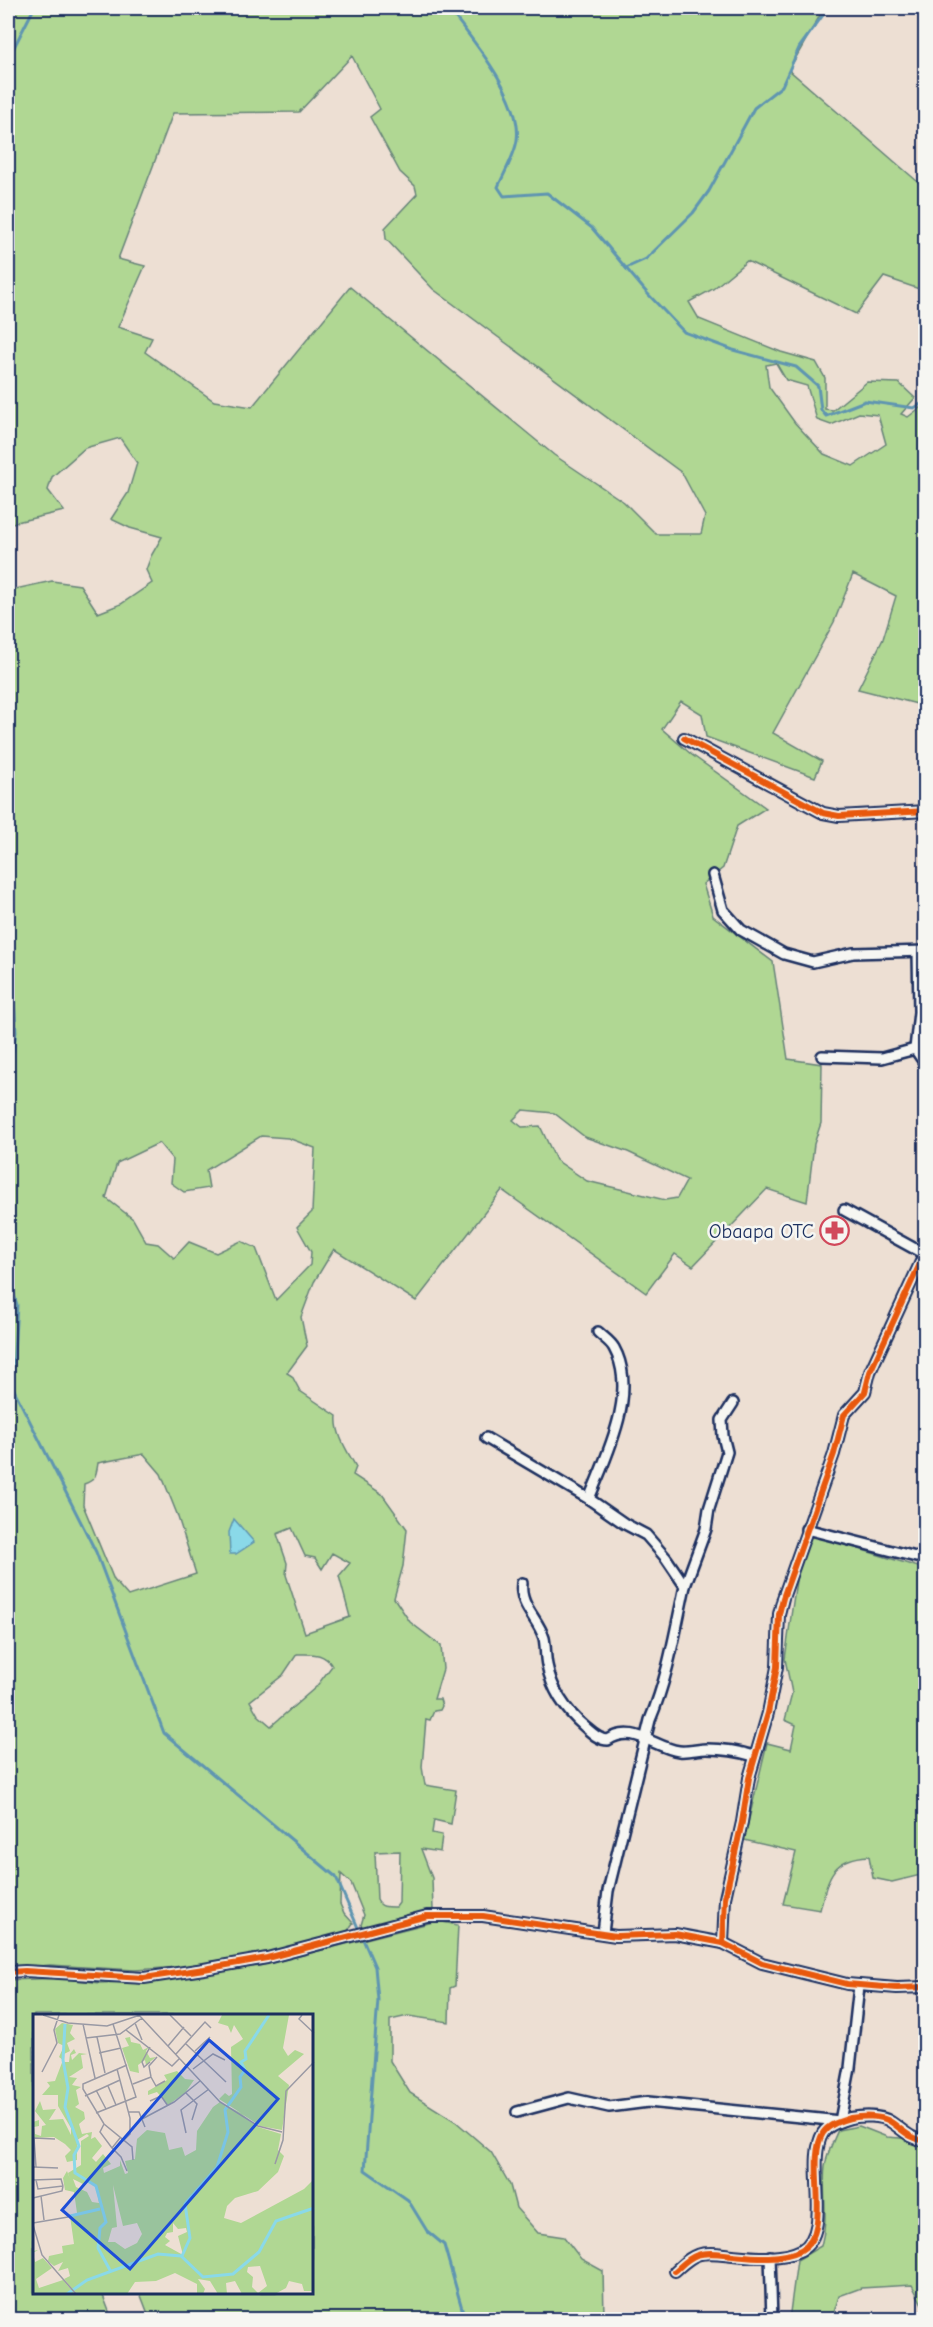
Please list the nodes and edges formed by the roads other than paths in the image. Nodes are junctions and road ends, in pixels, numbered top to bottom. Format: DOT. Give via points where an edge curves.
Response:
graph roads {
  1 [pos="684,738"];
  2 [pos="926,811"];
  3 [pos="713,875"];
  4 [pos="922,951"];
  5 [pos="915,1049"];
  6 [pos="822,1056"];
  7 [pos="926,1065"];
  8 [pos="844,1210"];
  9 [pos="925,1255"];
  10 [pos="598,1332"];
  11 [pos="733,1403"];
  12 [pos="486,1438"];
  13 [pos="589,1498"];
  14 [pos="806,1529"];
  15 [pos="926,1555"];
  16 [pos="522,1583"];
  17 [pos="685,1586"];
  18 [pos="646,1738"];
  19 [pos="754,1755"];
  20 [pos="603,1933"];
  21 [pos="723,1942"];
  22 [pos="8,1972"];
  23 [pos="859,1986"];
  24 [pos="926,1987"];
  25 [pos="517,2112"];
  26 [pos="840,2121"];
  27 [pos="926,2141"];
  28 [pos="770,2256"];
  29 [pos="675,2271"];
  30 [pos="772,2319"];
  1 -- 2 [label="street" via="823,813 839,816"];
  3 -- 4 [label="street" via="723,910 741,930 784,954 813,962 853,953"];
  4 -- 5 [label="street"];
  5 -- 6 [label="street" via="882,1058"];
  5 -- 7 [label="street"];
  8 -- 9 [label="street"];
  9 -- 14 [label="street" via="870,1372 865,1392 844,1415"];
  10 -- 13 [label="street" via="613,1346 622,1366 623,1396 615,1432"];
  11 -- 17 [label="street" via="722,1420 727,1452"];
  12 -- 13 [label="street"];
  13 -- 17 [label="street" via="646,1535"];
  14 -- 15 [label="street" via="916,1557"];
  14 -- 19 [label="street" via="779,1614 777,1667"];
  16 -- 18 [label="street" via="523,1601 544,1638 546,1665 565,1709 602,1740 630,1734"];
  17 -- 18 [label="street" via="668,1666"];
  18 -- 19 [label="street" via="680,1751 730,1749"];
  18 -- 20 [label="street" via="608,1891"];
  19 -- 21 [label="street" via="725,1898"];
  20 -- 21 [label="street" via="675,1934"];
  20 -- 22 [label="street" via="483,1916 427,1916 267,1958 144,1978"];
  21 -- 23 [label="street" via="777,1968"];
  23 -- 24 [label="street"];
  23 -- 26 [label="street"];
  25 -- 26 [label="street" via="569,2098 609,2107 648,2102"];
  26 -- 27 [label="street" via="859,2117 884,2119 902,2133"];
  26 -- 28 [label="street" via="823,2133 818,2146 817,2210 812,2239 794,2253"];
  28 -- 29 [label="street" via="699,2254"];
  28 -- 30 [label="street"];
}
